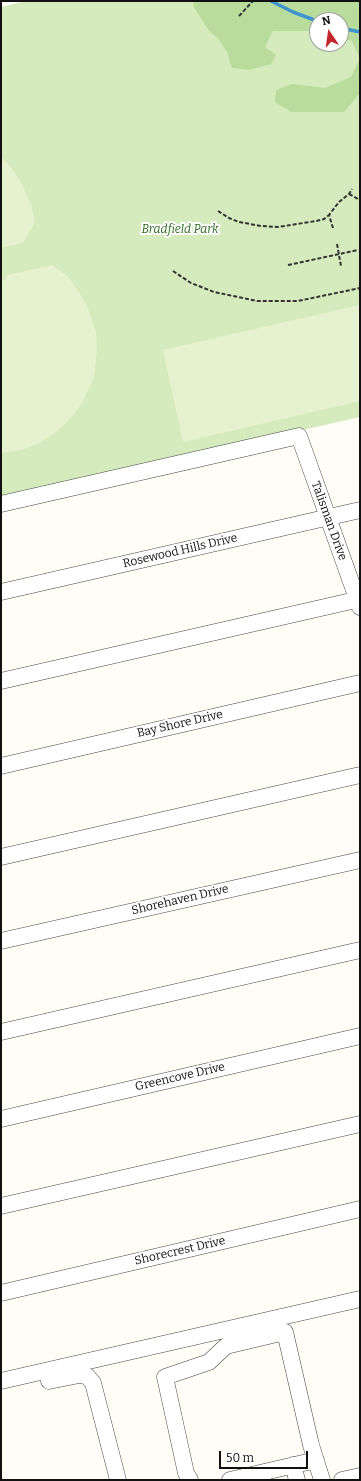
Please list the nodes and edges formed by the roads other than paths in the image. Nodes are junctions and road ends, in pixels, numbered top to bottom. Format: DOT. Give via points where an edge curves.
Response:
graph roads {
  1 [pos="1,504"];
  2 [pos="360,510"];
  3 [pos="328,518"];
  4 [pos="1,592"];
  5 [pos="359,602"];
  6 [pos="1,681"];
  7 [pos="360,683"];
  8 [pos="1,766"];
  9 [pos="360,775"];
  10 [pos="1,857"];
  11 [pos="360,860"];
  12 [pos="1,941"];
  13 [pos="360,950"];
  14 [pos="1,1032"];
  15 [pos="360,1036"];
  16 [pos="1,1119"];
  17 [pos="360,1124"];
  18 [pos="1,1206"];
  19 [pos="360,1209"];
  20 [pos="1,1293"];
  21 [pos="360,1299"];
  22 [pos="1,1381"];
  23 [pos="1,1392"];
  24 [pos="316,1460"];
  25 [pos="295,1473"];
  26 [pos="360,1476"];
  27 [pos="252,1478"];
  28 [pos="118,1480"];
  29 [pos="190,1480"];
  30 [pos="230,1480"];
  31 [pos="322,1480"];
  32 [pos="342,1480"];
  1 -- 3 [label="street, Talisman Drive" via="299,436"];
  2 -- 3 [label="street, Rosewood Hills Drive"];
  3 -- 4 [label="street, Rosewood Hills Drive"];
  3 -- 5 [label="street, Talisman Drive"];
  5 -- 6 [label="street"];
  7 -- 8 [label="street, Bay Shore Drive"];
  9 -- 10 [label="street"];
  11 -- 12 [label="street, Shorehaven Drive"];
  13 -- 14 [label="street"];
  15 -- 16 [label="street, Greencove Drive"];
  17 -- 18 [label="street"];
  19 -- 20 [label="street, Shorecrest Drive"];
  21 -- 22 [label="street"];
  23 -- 28 [label="street" via="79,1375 88,1376 93,1383"];
  24 -- 25 [label="street"];
  24 -- 29 [label="street" via="285,1332 226,1346 209,1362 165,1377 186,1473"];
  24 -- 31 [label="street"];
  25 -- 27 [label="street"];
  26 -- 32 [label="street"];
  27 -- 30 [label="street"];
}
